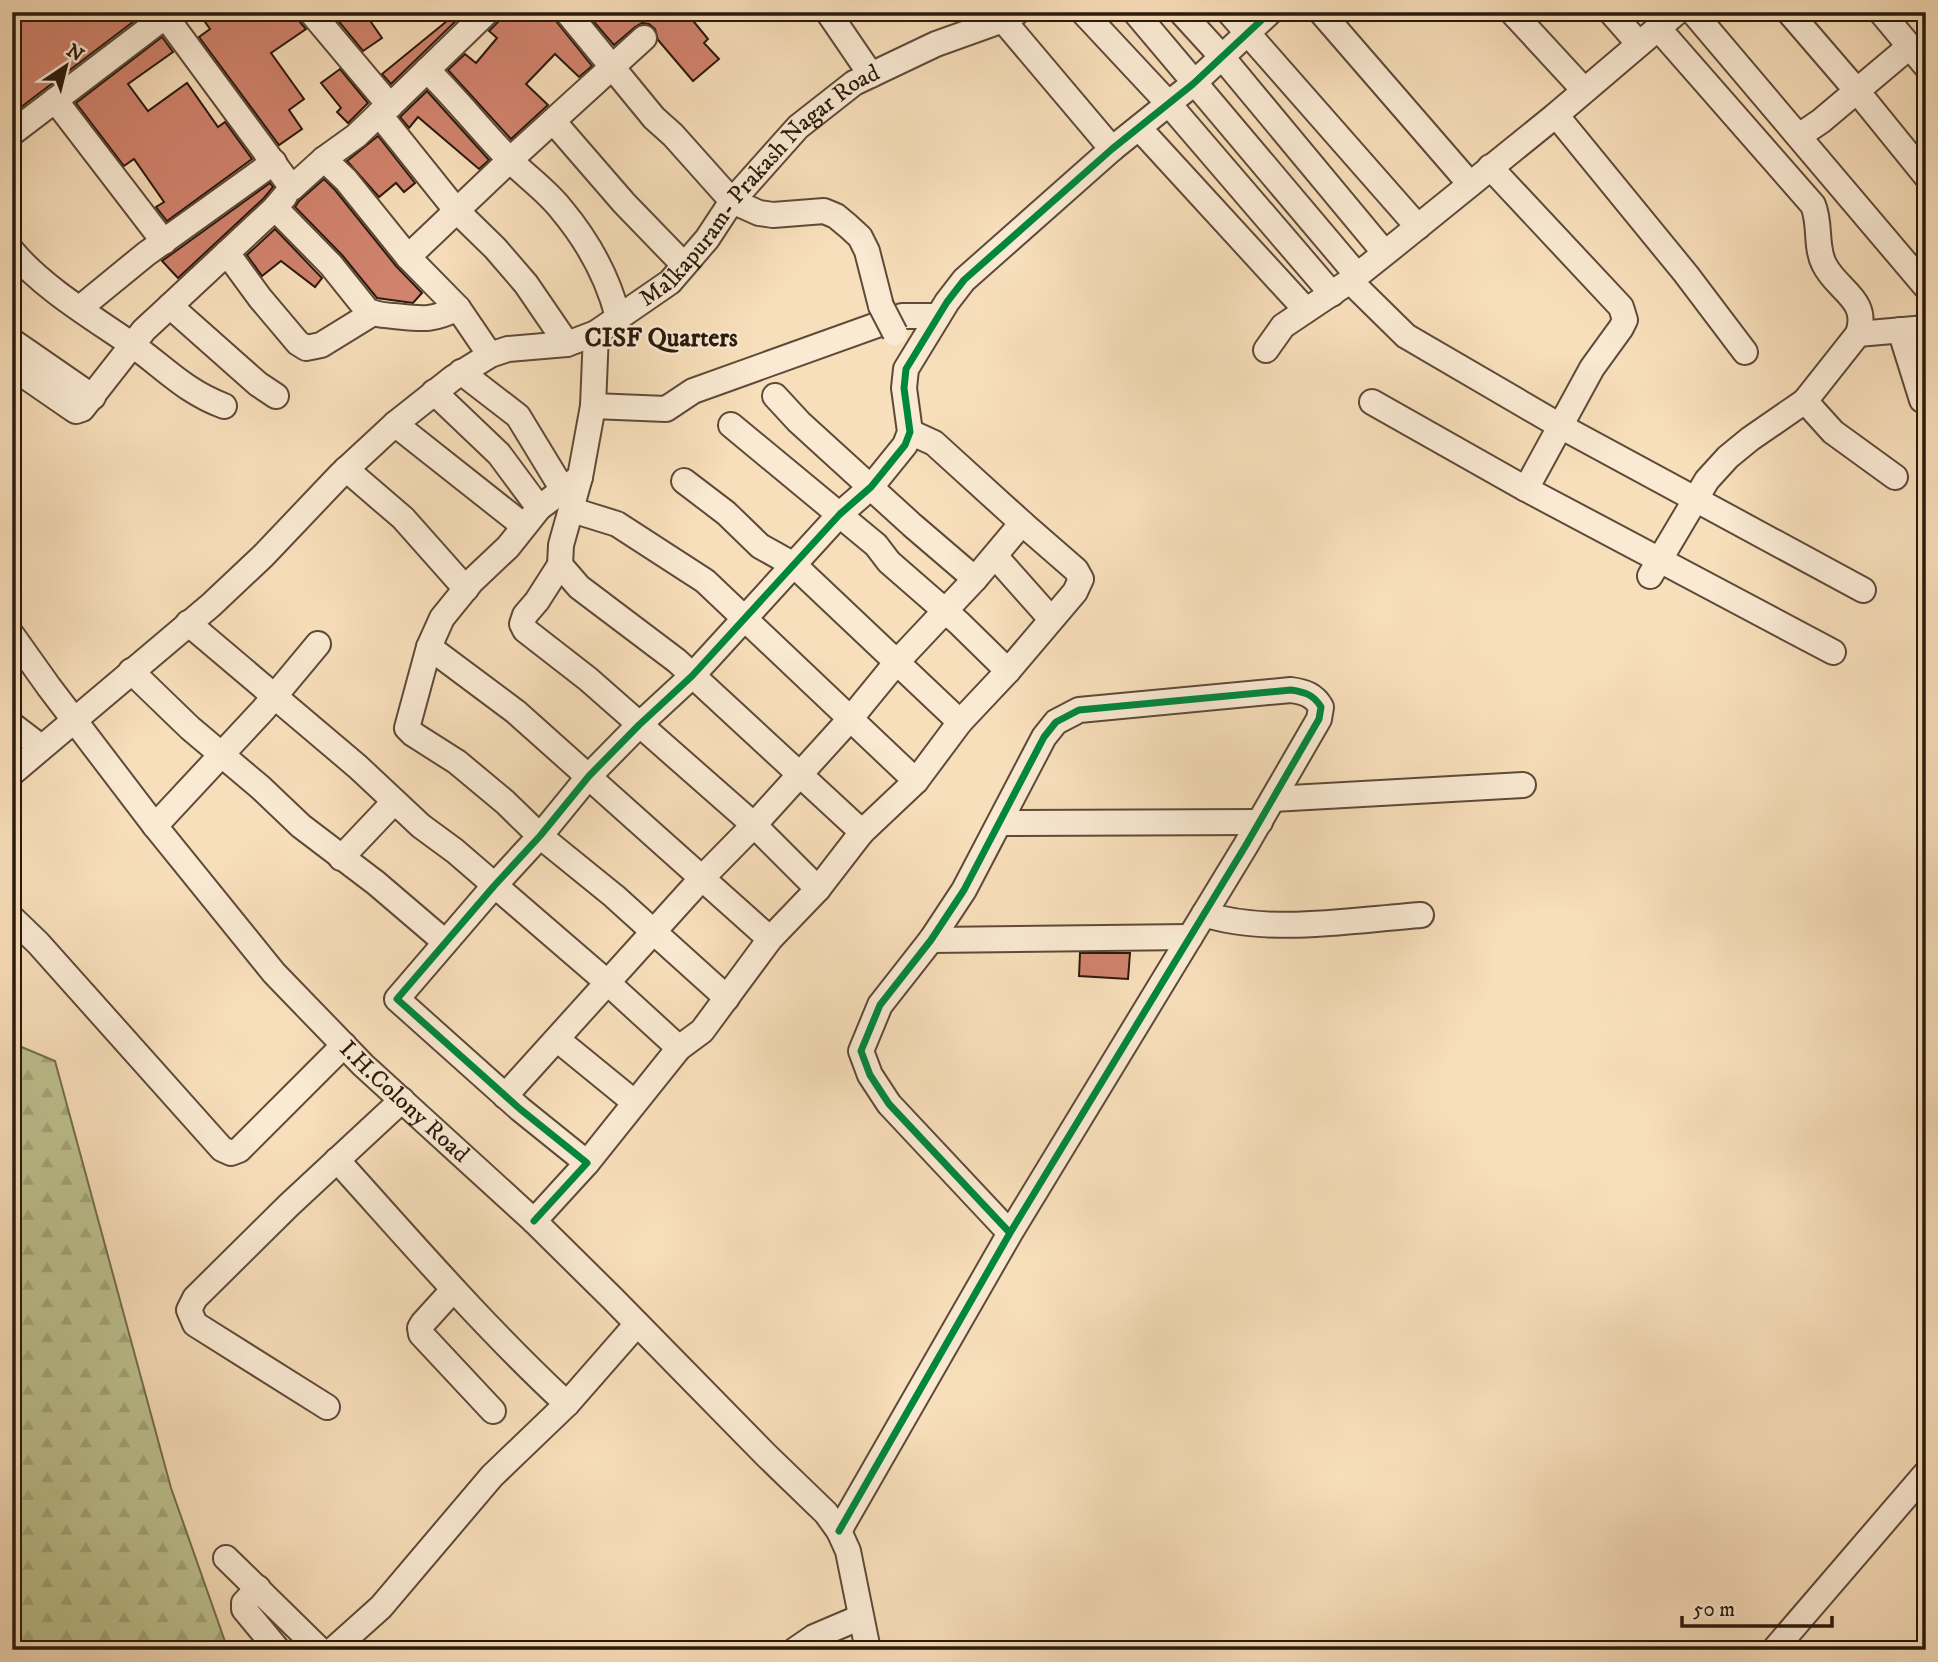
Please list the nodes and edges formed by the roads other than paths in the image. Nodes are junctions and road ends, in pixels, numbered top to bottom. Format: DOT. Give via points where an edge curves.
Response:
graph roads {
  1 [pos="311,12"];
  2 [pos="487,12"];
  3 [pos="567,12"];
  4 [pos="828,12"];
  5 [pos="1083,12"];
  6 [pos="1135,12"];
  7 [pos="1181,12"];
  8 [pos="1229,12"];
  9 [pos="1270,12"];
  10 [pos="1321,12"];
  11 [pos="1511,12"];
  12 [pos="1611,12"];
  13 [pos="1693,12"];
  14 [pos="1789,12"];
  15 [pos="1881,12"];
  16 [pos="1010,16"];
  17 [pos="155,18"];
  18 [pos="1668,20"];
  19 [pos="1247,33"];
  20 [pos="644,38"];
  21 [pos="1639,44"];
  22 [pos="1909,47"];
  23 [pos="1222,57"];
  24 [pos="1926,66"];
  25 [pos="612,68"];
  26 [pos="427,71"];
  27 [pos="871,75"];
  28 [pos="1195,82"];
  29 [pos="1584,90"];
  30 [pos="1857,91"];
  31 [pos="55,100"];
  32 [pos="1168,103"];
  33 [pos="385,110"];
  34 [pos="1556,115"];
  35 [pos="553,121"];
  36 [pos="1140,129"];
  37 [pos="12,133"];
  38 [pos="1798,136"];
  39 [pos="1112,149"];
  40 [pos="324,159"];
  41 [pos="510,160"];
  42 [pos="274,162"];
  43 [pos="1490,167"];
  44 [pos="1926,176"];
  45 [pos="1470,184"];
  46 [pos="292,188"];
  47 [pos="732,201"];
  48 [pos="275,208"];
  49 [pos="456,211"];
  50 [pos="1418,227"];
  51 [pos="164,242"];
  52 [pos="12,251"];
  53 [pos="227,253"];
  54 [pos="1384,253"];
  55 [pos="408,257"];
  56 [pos="684,265"];
  57 [pos="1347,283"];
  58 [pos="1926,287"];
  59 [pos="170,306"];
  60 [pos="458,307"];
  61 [pos="80,308"];
  62 [pos="942,309"];
  63 [pos="1306,310"];
  64 [pos="373,313"];
  65 [pos="618,317"];
  66 [pos="1926,328"];
  67 [pos="596,333"];
  68 [pos="1903,339"];
  69 [pos="12,341"];
  70 [pos="1852,342"];
  71 [pos="567,344"];
  72 [pos="133,345"];
  73 [pos="1266,350"];
  74 [pos="1745,352"];
  75 [pos="915,354"];
  76 [pos="490,355"];
  77 [pos="12,367"];
  78 [pos="461,372"];
  79 [pos="434,392"];
  80 [pos="276,396"];
  81 [pos="775,396"];
  82 [pos="93,397"];
  83 [pos="1922,400"];
  84 [pos="1805,401"];
  85 [pos="1373,402"];
  86 [pos="224,406"];
  87 [pos="593,406"];
  88 [pos="395,424"];
  89 [pos="731,425"];
  90 [pos="1562,427"];
  91 [pos="910,432"];
  92 [pos="346,469"];
  93 [pos="1895,477"];
  94 [pos="684,481"];
  95 [pos="871,486"];
  96 [pos="1526,489"];
  97 [pos="571,492"];
  98 [pos="1695,500"];
  99 [pos="840,514"];
  100 [pos="532,517"];
  101 [pos="1022,523"];
  102 [pos="995,556"];
  103 [pos="560,565"];
  104 [pos="794,565"];
  105 [pos="1655,568"];
  106 [pos="975,579"];
  107 [pos="466,589"];
  108 [pos="1863,590"];
  109 [pos="946,610"];
  110 [pos="744,619"];
  111 [pos="1051,619"];
  112 [pos="188,623"];
  113 [pos="12,635"];
  114 [pos="318,644"];
  115 [pos="429,647"];
  116 [pos="1833,652"];
  117 [pos="896,663"];
  118 [pos="131,671"];
  119 [pos="1008,671"];
  120 [pos="692,676"];
  121 [pos="274,695"];
  122 [pos="851,718"];
  123 [pos="75,721"];
  124 [pos="960,722"];
  125 [pos="639,724"];
  126 [pos="12,725"];
  127 [pos="41,747"];
  128 [pos="220,753"];
  129 [pos="12,774"];
  130 [pos="800,774"];
  131 [pos="589,776"];
  132 [pos="916,781"];
  133 [pos="1523,785"];
  134 [pos="1273,799"];
  135 [pos="394,802"];
  136 [pos="1260,822"];
  137 [pos="1000,823"];
  138 [pos="754,825"];
  139 [pos="155,826"];
  140 [pos="862,832"];
  141 [pos="540,836"];
  142 [pos="341,858"];
  143 [pos="702,878"];
  144 [pos="494,886"];
  145 [pos="818,889"];
  146 [pos="1204,914"];
  147 [pos="1421,915"];
  148 [pos="12,918"];
  149 [pos="653,933"];
  150 [pos="1190,937"];
  151 [pos="770,939"];
  152 [pos="931,940"];
  153 [pos="445,942"];
  154 [pos="608,983"];
  155 [pos="727,998"];
  156 [pos="558,1040"];
  157 [pos="344,1045"];
  158 [pos="678,1048"];
  159 [pos="505,1096"];
  160 [pos="401,1100"];
  161 [pos="634,1102"];
  162 [pos="337,1160"];
  163 [pos="587,1163"];
  164 [pos="534,1222"];
  165 [pos="1010,1233"];
  166 [pos="453,1290"];
  167 [pos="637,1324"];
  168 [pos="567,1404"];
  169 [pos="327,1407"];
  170 [pos="493,1411"];
  171 [pos="1926,1473"];
  172 [pos="839,1531"];
  173 [pos="226,1558"];
  174 [pos="258,1588"];
  175 [pos="861,1618"];
  176 [pos="278,1650"];
  177 [pos="320,1650"];
  178 [pos="333,1650"];
  179 [pos="796,1650"];
  180 [pos="868,1650"];
  181 [pos="1774,1650"];
  1 -- 33 [label="street"];
  2 -- 26 [label="street"];
  3 -- 25 [label="street"];
  4 -- 27 [label="street"];
  5 -- 32 [label="street"];
  6 -- 28 [label="street"];
  7 -- 23 [label="street"];
  8 -- 19 [label="street"];
  9 -- 19 [label="street"];
  10 -- 45 [label="street"];
  11 -- 29 [label="street"];
  12 -- 21 [label="street"];
  13 -- 38 [label="street"];
  14 -- 30 [label="street"];
  15 -- 22 [label="street"];
  16 -- 27 [label="street, Malkapuram- Prakash Nagar Road"];
  16 -- 39 [label="street"];
  17 -- 31 [label="street"];
  17 -- 42 [label="street"];
  18 -- 21 [label="street"];
  18 -- 70 [label="street" via="1813,205 1825,267 1861,314"];
  19 -- 23 [label="street"];
  19 -- 50 [label="street"];
  20 -- 25 [label="street"];
  21 -- 29 [label="street"];
  22 -- 24 [label="street"];
  22 -- 30 [label="street"];
  23 -- 28 [label="street"];
  23 -- 54 [label="street"];
  25 -- 35 [label="street"];
  25 -- 47 [label="street"];
  26 -- 33 [label="street"];
  26 -- 41 [label="street"];
  27 -- 47 [label="street, Malkapuram- Prakash Nagar Road" via="798,127"];
  28 -- 32 [label="street"];
  28 -- 57 [label="street"];
  29 -- 34 [label="street"];
  30 -- 38 [label="street"];
  30 -- 44 [label="street"];
  31 -- 37 [label="street"];
  31 -- 51 [label="street"];
  32 -- 36 [label="street"];
  32 -- 57 [label="street"];
  33 -- 40 [label="street"];
  33 -- 49 [label="street"];
  34 -- 43 [label="street"];
  34 -- 74 [label="street"];
  35 -- 41 [label="street"];
  35 -- 56 [label="street"];
  36 -- 39 [label="street"];
  36 -- 63 [label="street"];
  38 -- 58 [label="street"];
  39 -- 62 [label="street" via="964,280"];
  40 -- 46 [label="street"];
  40 -- 55 [label="street"];
  41 -- 49 [label="street"];
  41 -- 65 [label="street" via="579,233 613,297"];
  42 -- 46 [label="street"];
  42 -- 51 [label="street"];
  43 -- 45 [label="street"];
  43 -- 90 [label="street" via="1621,307 1625,320"];
  45 -- 50 [label="street"];
  46 -- 48 [label="street"];
  47 -- 56 [label="street, Malkapuram- Prakash Nagar Road"];
  47 -- 75 [label="street, bridge" via="759,213 813,210 836,216 860,237 881,306 895,333"];
  48 -- 53 [label="street"];
  48 -- 64 [label="street"];
  49 -- 55 [label="street"];
  49 -- 71 [label="street" via="526,284"];
  50 -- 54 [label="street"];
  51 -- 61 [label="street"];
  52 -- 61 [label="street"];
  53 -- 59 [label="street"];
  53 -- 64 [label="street" via="306,348 321,345"];
  54 -- 57 [label="street"];
  55 -- 60 [label="street"];
  56 -- 65 [label="street, Malkapuram- Prakash Nagar Road" via="670,282"];
  57 -- 63 [label="street"];
  57 -- 90 [label="street" via="1400,332"];
  59 -- 72 [label="street"];
  59 -- 80 [label="street"];
  60 -- 64 [label="street" via="431,319"];
  60 -- 76 [label="street"];
  61 -- 72 [label="street"];
  62 -- 75 [label="street"];
  62 -- 87 [label="street" via="902,316 693,391 666,409"];
  63 -- 73 [label="street" via="1283,326"];
  65 -- 67 [label="street, Malkapuram- Prakash Nagar Road"];
  66 -- 68 [label="street"];
  67 -- 71 [label="street, Malkapuram- Prakash Nagar Road"];
  67 -- 87 [label="street"];
  68 -- 70 [label="street"];
  68 -- 83 [label="street"];
  69 -- 82 [label="street"];
  70 -- 84 [label="street"];
  71 -- 76 [label="street, Malkapuram- Prakash Nagar Road"];
  72 -- 82 [label="street"];
  72 -- 86 [label="street" via="177,381"];
  75 -- 91 [label="street" via="903,378"];
  76 -- 78 [label="street, Malkapuram- Prakash Nagar Road"];
  77 -- 82 [label="street" via="76,411"];
  78 -- 79 [label="street, Malkapuram- Prakash Nagar Road"];
  78 -- 97 [label="street" via="518,416"];
  79 -- 88 [label="street, Malkapuram- Prakash Nagar Road"];
  79 -- 100 [label="street" via="499,454"];
  81 -- 95 [label="street"];
  84 -- 93 [label="street" via="1833,432"];
  84 -- 98 [label="street" via="1728,457"];
  85 -- 96 [label="street"];
  87 -- 97 [label="street"];
  88 -- 92 [label="street, Malkapuram- Prakash Nagar Road"];
  88 -- 100 [label="street"];
  89 -- 99 [label="street"];
  90 -- 96 [label="street"];
  90 -- 98 [label="street"];
  91 -- 95 [label="street"];
  91 -- 101 [label="street" via="934,443"];
  92 -- 107 [label="street" via="404,518"];
  92 -- 112 [label="street, Malkapuram- Prakash Nagar Road" via="263,556"];
  94 -- 104 [label="street" via="760,546"];
  95 -- 99 [label="street"];
  95 -- 106 [label="street"];
  96 -- 105 [label="street"];
  97 -- 100 [label="street"];
  97 -- 103 [label="street"];
  97 -- 110 [label="street" via="705,582"];
  98 -- 105 [label="street"];
  98 -- 108 [label="street"];
  99 -- 104 [label="street"];
  99 -- 109 [label="street"];
  100 -- 107 [label="street"];
  101 -- 102 [label="street"];
  101 -- 111 [label="street" via="1081,579"];
  102 -- 106 [label="street"];
  102 -- 111 [label="street"];
  103 -- 120 [label="street" via="579,587"];
  103 -- 125 [label="street" via="522,624"];
  104 -- 110 [label="street"];
  104 -- 117 [label="street"];
  105 -- 116 [label="street"];
  106 -- 109 [label="street"];
  107 -- 115 [label="street" via="442,618"];
  109 -- 117 [label="street"];
  109 -- 119 [label="street"];
  110 -- 120 [label="street"];
  110 -- 122 [label="street"];
  111 -- 119 [label="street"];
  112 -- 118 [label="street, Malkapuram- Prakash Nagar Road"];
  112 -- 121 [label="street"];
  113 -- 123 [label="street, I.H.Colony Road"];
  114 -- 121 [label="street"];
  115 -- 131 [label="street" via="516,712"];
  115 -- 141 [label="street" via="407,728 457,762"];
  117 -- 122 [label="street"];
  117 -- 124 [label="street"];
  118 -- 123 [label="street, Malkapuram- Prakash Nagar Road"];
  118 -- 128 [label="street"];
  119 -- 124 [label="street"];
  120 -- 125 [label="street"];
  120 -- 130 [label="street"];
  121 -- 128 [label="street"];
  121 -- 135 [label="street"];
  122 -- 130 [label="street"];
  122 -- 132 [label="street"];
  123 -- 127 [label="street, Malkapuram- Prakash Nagar Road"];
  123 -- 139 [label="street, I.H.Colony Road"];
  124 -- 132 [label="street"];
  125 -- 131 [label="street"];
  125 -- 138 [label="street"];
  126 -- 127 [label="street"];
  127 -- 129 [label="street, Malkapuram- Prakash Nagar Road"];
  128 -- 139 [label="street"];
  128 -- 142 [label="street"];
  130 -- 138 [label="street"];
  130 -- 140 [label="street"];
  131 -- 141 [label="street"];
  131 -- 143 [label="street"];
  132 -- 140 [label="street"];
  133 -- 134 [label="street"];
  134 -- 136 [label="street"];
  134 -- 137 [label="street" via="1319,719 1317,699 1305,692 1079,710 1056,722 1044,737"];
  135 -- 142 [label="street"];
  135 -- 144 [label="street"];
  136 -- 137 [label="street"];
  136 -- 146 [label="street"];
  137 -- 152 [label="street"];
  138 -- 143 [label="street"];
  138 -- 145 [label="street"];
  139 -- 157 [label="street, I.H.Colony Road" via="274,973"];
  140 -- 145 [label="street"];
  141 -- 144 [label="street"];
  141 -- 149 [label="street"];
  142 -- 153 [label="street"];
  143 -- 149 [label="street"];
  143 -- 151 [label="street"];
  144 -- 153 [label="street"];
  144 -- 154 [label="street"];
  145 -- 151 [label="street"];
  146 -- 147 [label="street" via="1228,922 1278,925"];
  146 -- 150 [label="street"];
  148 -- 157 [label="street" via="222,1149 231,1153"];
  149 -- 154 [label="street"];
  149 -- 155 [label="street"];
  150 -- 152 [label="street"];
  150 -- 165 [label="street"];
  151 -- 155 [label="street"];
  152 -- 165 [label="street" via="880,1006 861,1051 889,1104"];
  153 -- 159 [label="street" via="397,999"];
  154 -- 156 [label="street"];
  154 -- 158 [label="street"];
  155 -- 158 [label="street" via="702,1031"];
  156 -- 159 [label="street"];
  156 -- 161 [label="street"];
  157 -- 160 [label="street, I.H.Colony Road"];
  158 -- 161 [label="street"];
  159 -- 163 [label="street"];
  160 -- 162 [label="street"];
  160 -- 164 [label="street, I.H.Colony Road"];
  161 -- 163 [label="street"];
  162 -- 166 [label="street"];
  162 -- 169 [label="street" via="195,1298 189,1310 195,1324"];
  163 -- 164 [label="street"];
  164 -- 167 [label="street, I.H.Colony Road"];
  165 -- 172 [label="street"];
  166 -- 168 [label="street"];
  166 -- 170 [label="street" via="423,1323 421,1334"];
  167 -- 168 [label="street"];
  167 -- 172 [label="street, I.H.Colony Road"];
  168 -- 178 [label="street" via="503,1463 381,1606"];
  171 -- 181 [label="street"];
  172 -- 175 [label="street" via="848,1551"];
  173 -- 174 [label="street"];
  174 -- 176 [label="street" via="244,1609"];
  174 -- 177 [label="street"];
  175 -- 179 [label="street" via="814,1637"];
  175 -- 180 [label="street"];
}
